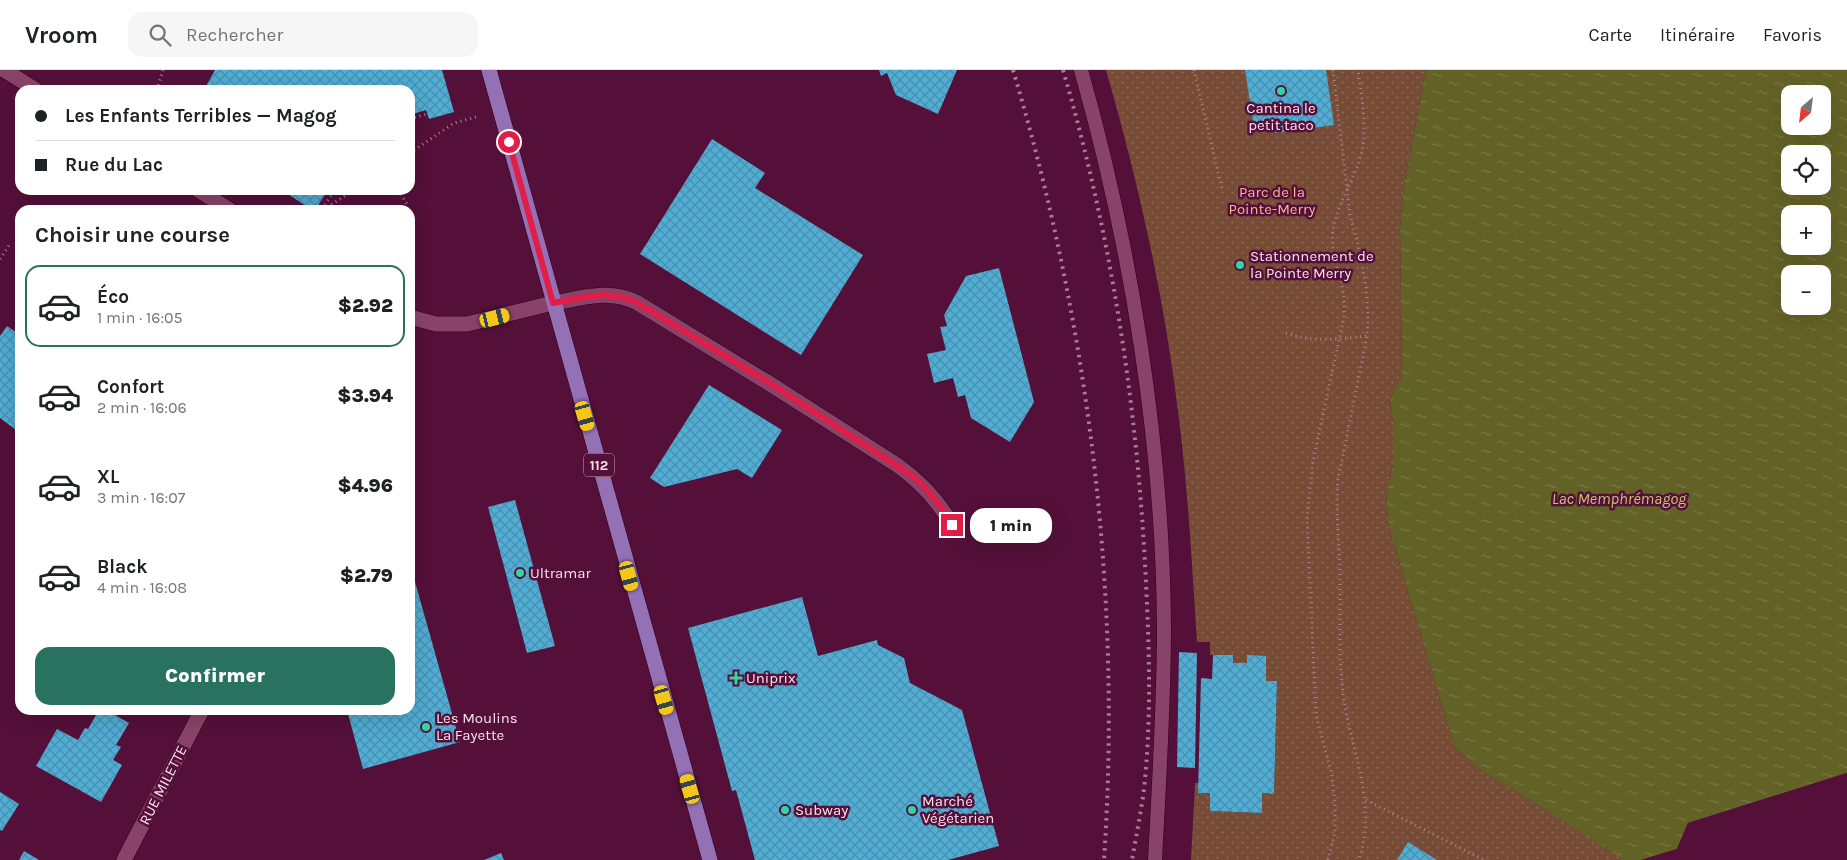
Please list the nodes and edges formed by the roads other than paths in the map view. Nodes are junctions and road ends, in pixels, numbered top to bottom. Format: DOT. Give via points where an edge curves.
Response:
graph roads {
  1 [pos="4,70"];
  2 [pos="489,70"];
  3 [pos="1080,70"];
  4 [pos="28,85"];
  5 [pos="206,195"];
  6 [pos="222,205"];
  7 [pos="553,303"];
  8 [pos="415,318"];
  9 [pos="952,525"];
  10 [pos="199,715"];
  11 [pos="124,860"];
  12 [pos="710,860"];
  13 [pos="1155,860"];
  1 -- 4 [label="street"];
  2 -- 7 [label="main road, 112"];
  3 -- 13 [label="lane" via="1128,270 1153,448 1164,628"];
  5 -- 6 [label="street"];
  7 -- 8 [label="street" via="467,324 436,324"];
  7 -- 9 [label="street" via="604,294 615,294 636,302 774,385 914,477 934,496"];
  7 -- 12 [label="main road, 112"];
  10 -- 11 [label="street, RUE MILETTE"];
}
